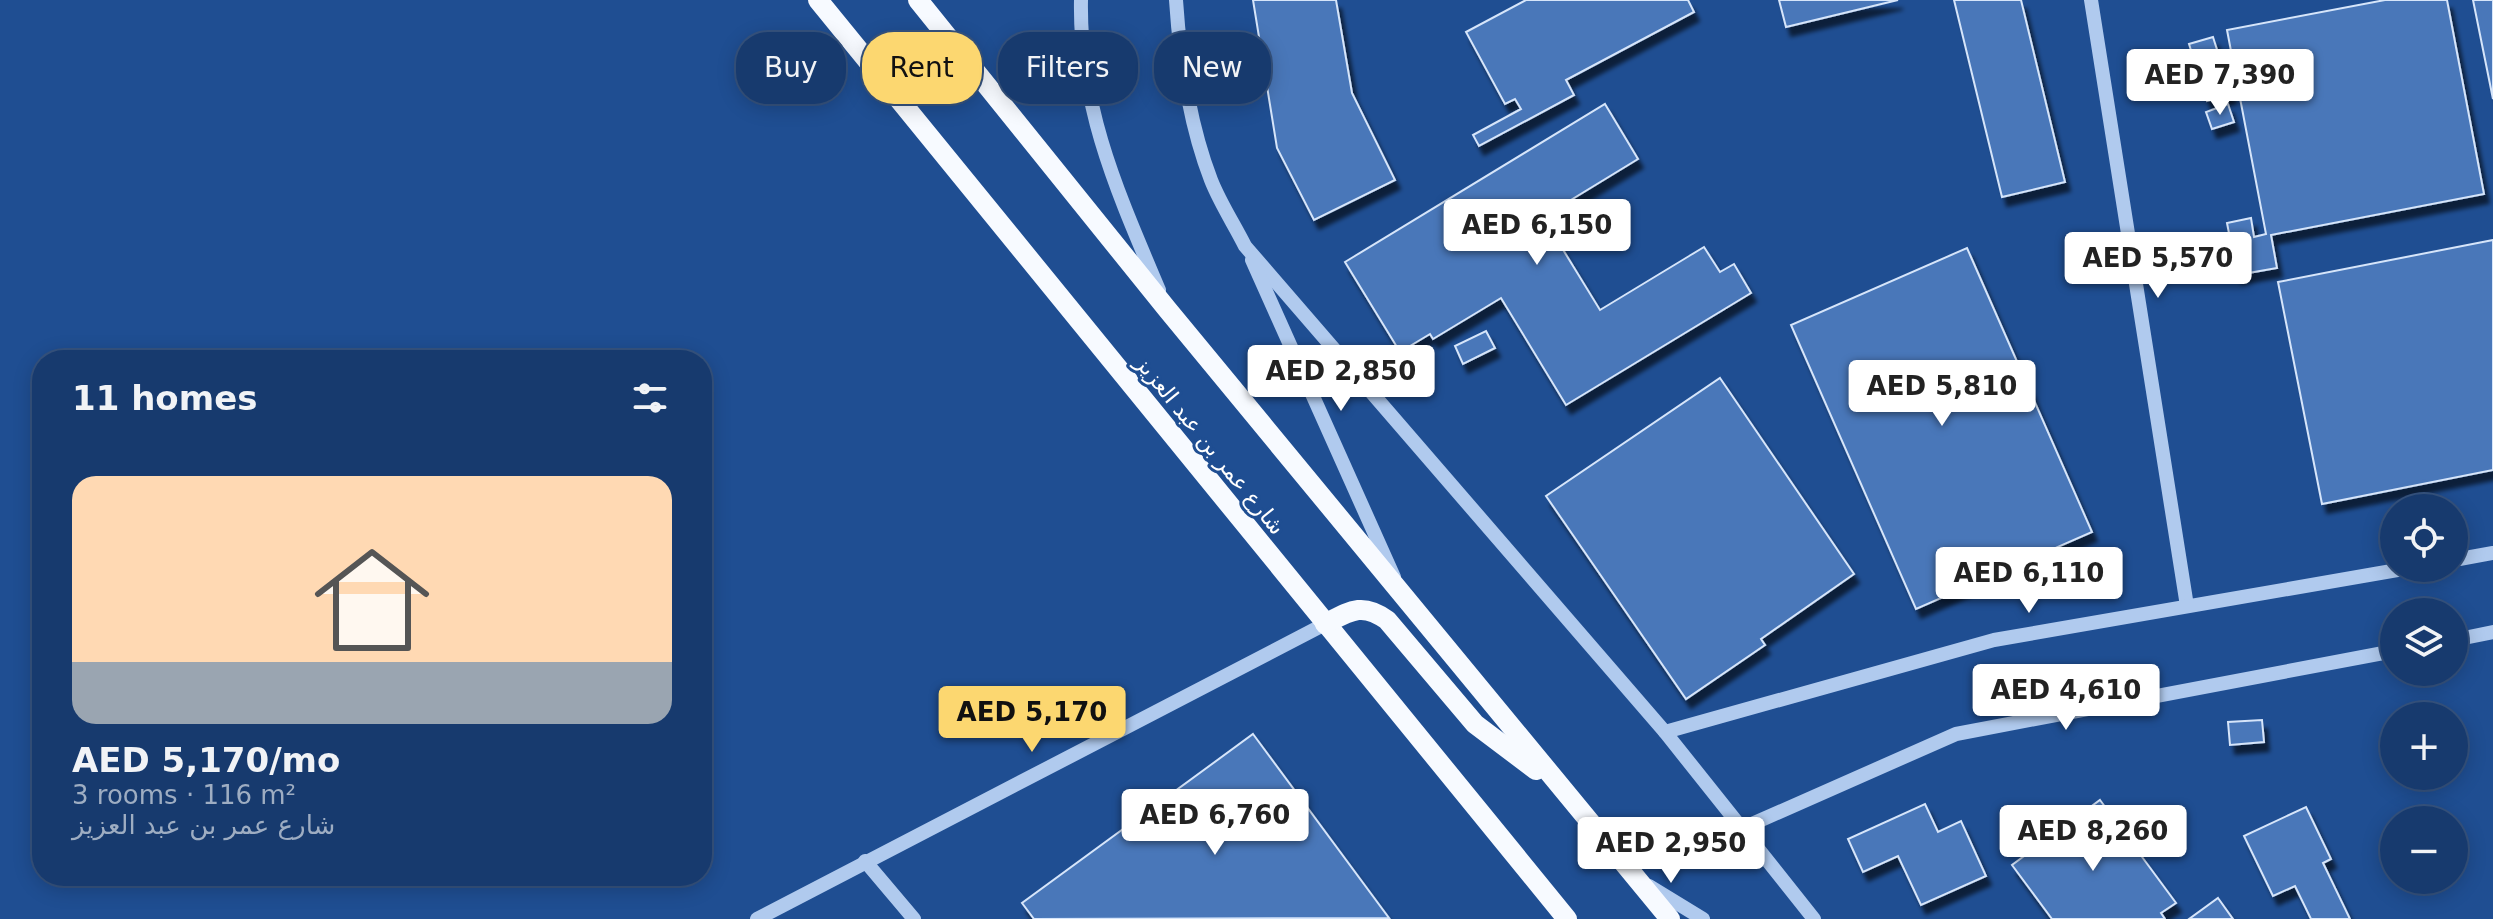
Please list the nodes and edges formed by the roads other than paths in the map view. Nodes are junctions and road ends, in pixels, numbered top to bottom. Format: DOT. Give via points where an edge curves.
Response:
graph roads {
  1 [pos="818,0"];
  2 [pos="918,0"];
  3 [pos="1081,0"];
  4 [pos="1176,0"];
  5 [pos="2091,0"];
  6 [pos="1245,246"];
  7 [pos="1167,309"];
  8 [pos="2493,553"];
  9 [pos="2468,557"];
  10 [pos="2380,573"];
  11 [pos="1403,596"];
  12 [pos="2187,606"];
  13 [pos="1325,624"];
  14 [pos="2493,632"];
  15 [pos="2468,637"];
  16 [pos="2380,654"];
  17 [pos="1665,732"];
  18 [pos="1565,792"];
  19 [pos="1743,828"];
  20 [pos="865,861"];
  21 [pos="1637,879"];
  22 [pos="757,919"];
  23 [pos="914,919"];
  24 [pos="1567,919"];
  25 [pos="1670,919"];
  26 [pos="1703,919"];
  27 [pos="1814,919"];
  1 -- 13 [label="main road, شارع عمر بن عبد العزيز"];
  2 -- 7 [label="main road"];
  3 -- 7 [label="street" via="1096,128"];
  4 -- 6 [label="street" via="1179,56 1194,121 1211,181"];
  5 -- 12 [label="street"];
  6 -- 11 [label="street"];
  6 -- 17 [label="street"];
  7 -- 11 [label="main road"];
  8 -- 9 [label="street"];
  10 -- 12 [label="street"];
  11 -- 18 [label="main road"];
  12 -- 17 [label="street" via="1994,640"];
  13 -- 18 [label="main road" via="1362,609 1387,620 1475,724"];
  13 -- 20 [label="street"];
  13 -- 24 [label="main road, شارع عمر بن عبد العزيز"];
  14 -- 15 [label="street"];
  16 -- 19 [label="street" via="1956,734"];
  17 -- 19 [label="street"];
  18 -- 21 [label="main road"];
  19 -- 27 [label="street"];
  20 -- 22 [label="street"];
  20 -- 23 [label="street"];
  21 -- 25 [label="main road"];
  21 -- 26 [label="street"];
}
